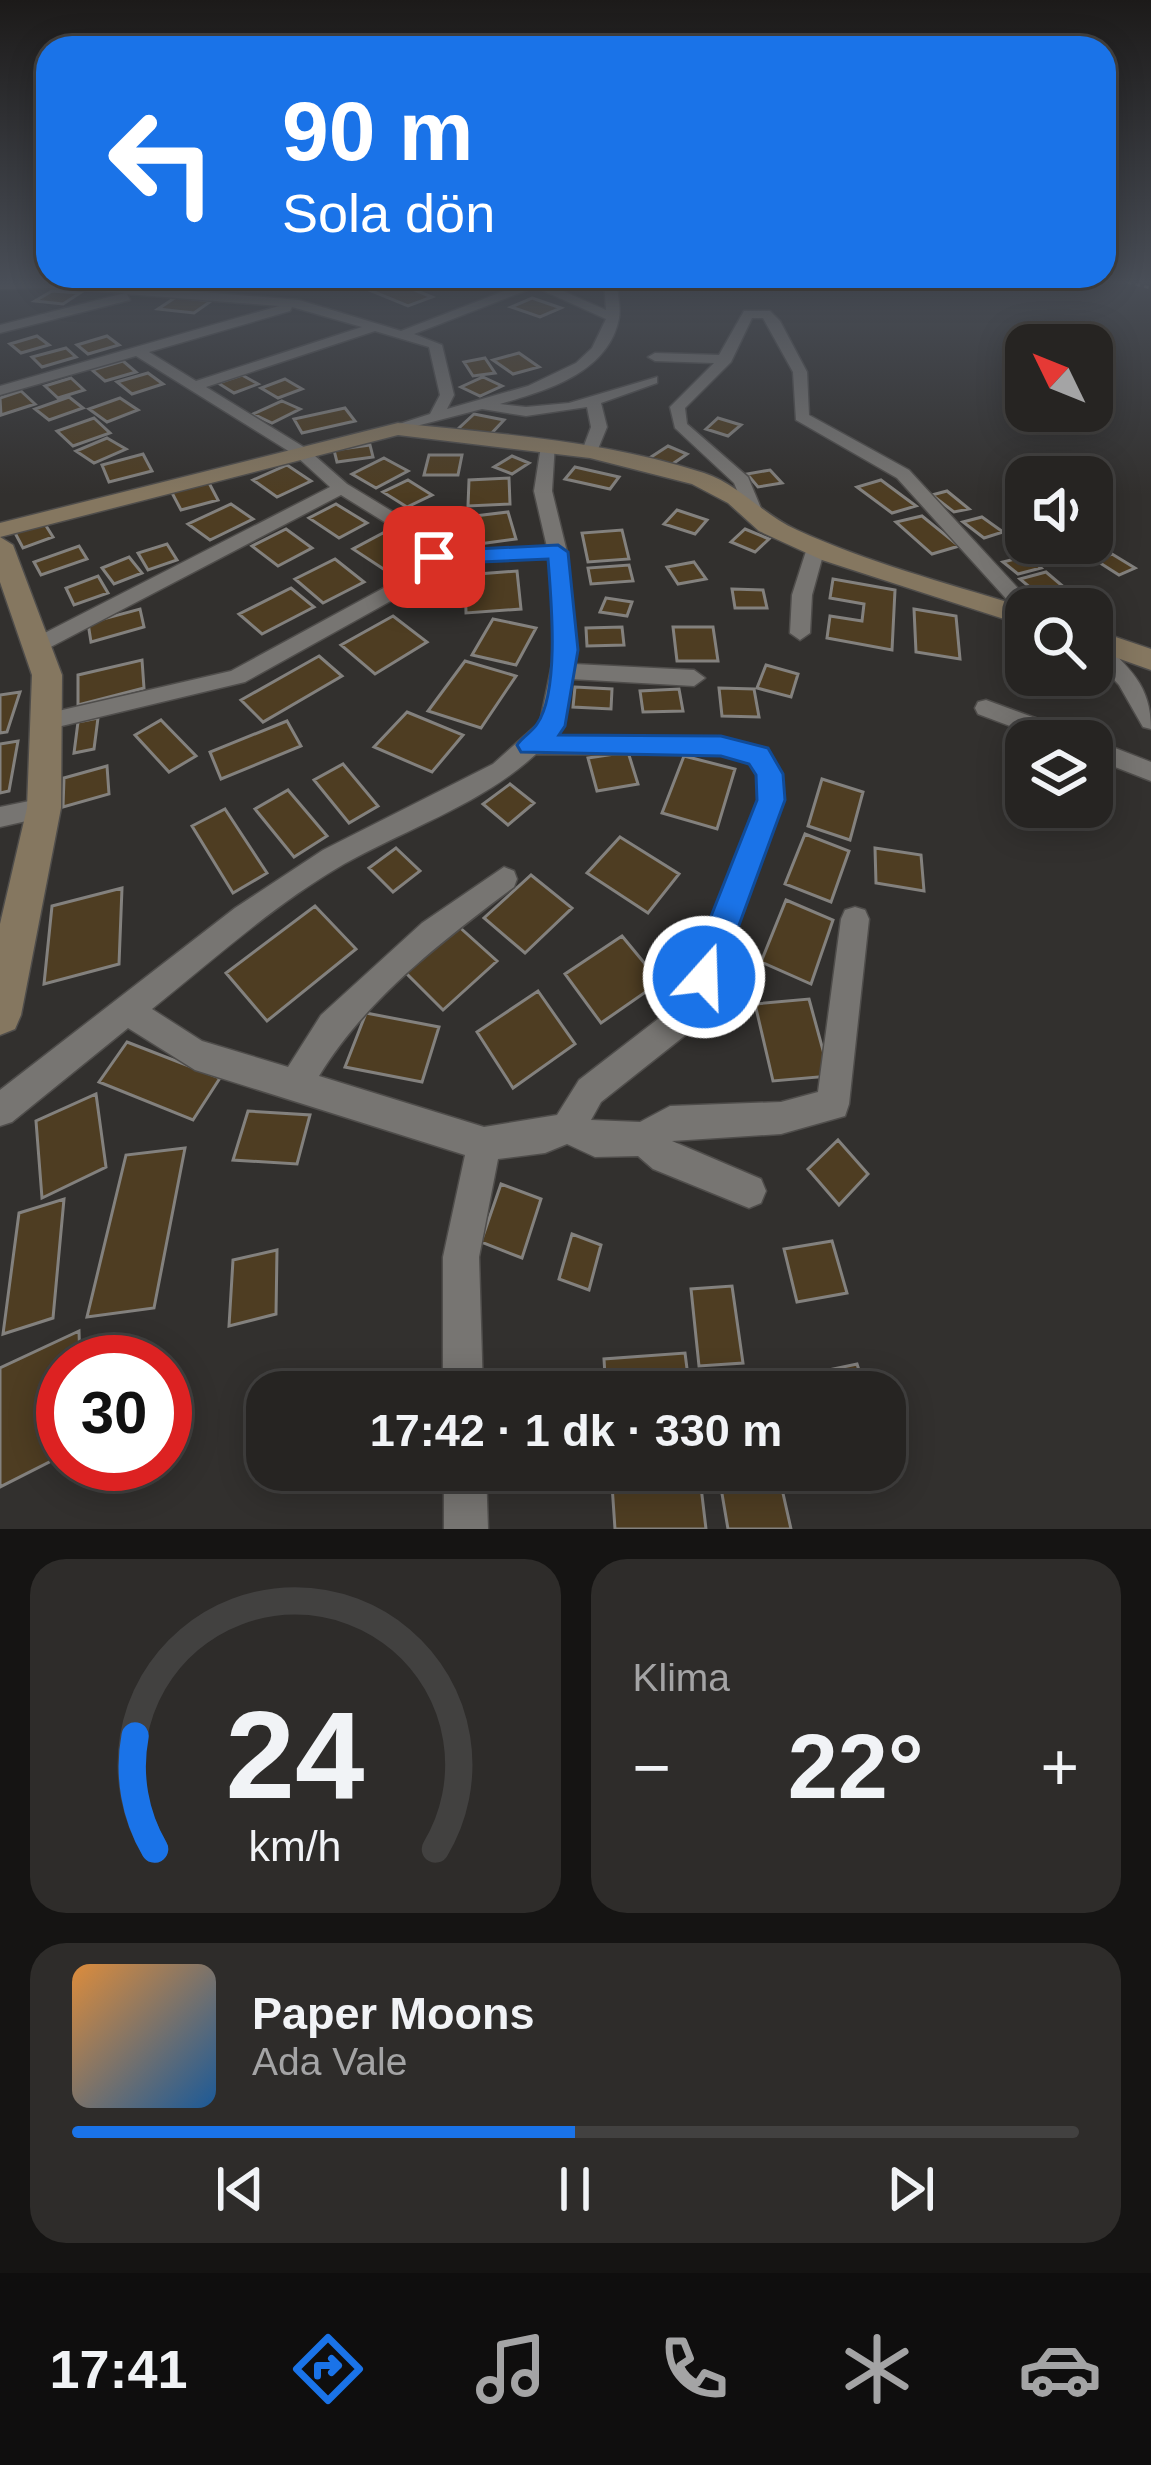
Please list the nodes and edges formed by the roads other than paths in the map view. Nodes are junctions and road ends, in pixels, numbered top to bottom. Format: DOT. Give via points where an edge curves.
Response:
graph roads {
  1 [pos="137,351"];
  2 [pos="138,351"];
  3 [pos="301,351"];
  4 [pos="437,351"];
  5 [pos="596,351"];
  6 [pos="733,351"];
  7 [pos="788,351"];
  8 [pos="655,358"];
  9 [pos="726,359"];
  10 [pos="652,380"];
  11 [pos="195,386"];
  12 [pos="0,391"];
  13 [pos="593,402"];
  14 [pos="484,405"];
  15 [pos="436,413"];
  16 [pos="398,429"];
  17 [pos="549,446"];
  18 [pos="590,451"];
  19 [pos="302,452"];
  20 [pos="341,488"];
  21 [pos="754,513"];
  22 [pos="0,530"];
  23 [pos="0,545"];
  24 [pos="816,548"];
  25 [pos="558,552"];
  26 [pos="434,557"];
  27 [pos="1005,589"];
  28 [pos="8,590"];
  29 [pos="1005,606"];
  30 [pos="800,633"];
  31 [pos="36,646"];
  32 [pos="1113,648"];
  33 [pos="1151,660"];
  34 [pos="1113,664"];
  35 [pos="562,671"];
  36 [pos="694,678"];
  37 [pos="986,708"];
  38 [pos="1018,720"];
  39 [pos="1151,721"];
  40 [pos="46,722"];
  41 [pos="531,745"];
  42 [pos="1113,757"];
  43 [pos="1151,772"];
  44 [pos="44,808"];
  45 [pos="0,817"];
  46 [pos="504,879"];
  47 [pos="855,919"];
  48 [pos="127,1010"];
  49 [pos="0,1015"];
  50 [pos="294,1087"];
  51 [pos="0,1110"];
  52 [pos="568,1127"];
  53 [pos="644,1139"];
  54 [pos="484,1144"];
  55 [pos="749,1191"];
  56 [pos="463,1371"];
  57 [pos="465,1491"];
  58 [pos="466,1529"];
  1 -- 12 [label="street"];
  2 -- 11 [label="street"];
  3 -- 11 [label="street"];
  4 -- 15 [label="street" via="447,395"];
  5 -- 14 [label="street" via="561,376"];
  6 -- 9 [label="street"];
  7 -- 27 [label="street" via="800,372 801,417 903,474"];
  8 -- 9 [label="street"];
  9 -- 21 [label="street" via="677,407 680,425 742,481"];
  10 -- 13 [label="street"];
  11 -- 19 [label="street"];
  13 -- 14 [label="street" via="515,415"];
  13 -- 18 [label="street" via="599,427"];
  14 -- 15 [label="street"];
  15 -- 16 [label="street"];
  16 -- 17 [label="street"];
  16 -- 19 [label="street"];
  17 -- 18 [label="street"];
  17 -- 25 [label="street" via="543,491"];
  18 -- 21 [label="street" via="700,479"];
  19 -- 20 [label="street"];
  19 -- 22 [label="street"];
  20 -- 26 [label="street" via="434,545"];
  20 -- 31 [label="street"];
  21 -- 24 [label="street"];
  23 -- 28 [label="street"];
  24 -- 29 [label="street"];
  24 -- 30 [label="street"];
  25 -- 26 [label="street"];
  25 -- 35 [label="street"];
  26 -- 40 [label="street" via="434,569 237,677"];
  28 -- 31 [label="street"];
  31 -- 40 [label="street" via="46,675"];
  32 -- 33 [label="street"];
  34 -- 39 [label="street"];
  35 -- 36 [label="street"];
  35 -- 41 [label="street" via="551,726"];
  37 -- 38 [label="street"];
  40 -- 44 [label="street"];
  41 -- 48 [label="street" via="502,771 332,858"];
  41 -- 52 [label="street" via="721,746 758,756 770,774 771,800 691,1012 590,1091"];
  42 -- 43 [label="street"];
  44 -- 45 [label="street"];
  44 -- 49 [label="street"];
  46 -- 50 [label="street" via="432,932 332,1026"];
  47 -- 53 [label="street" via="833,1104 781,1118 670,1123"];
  48 -- 50 [label="street" via="195,1054"];
  48 -- 51 [label="street"];
  50 -- 54 [label="street"];
  52 -- 53 [label="street" via="595,1140"];
  52 -- 54 [label="street"];
  53 -- 55 [label="street" via="665,1157"];
  54 -- 56 [label="street" via="461,1257"];
  57 -- 58 [label="street"];
}
